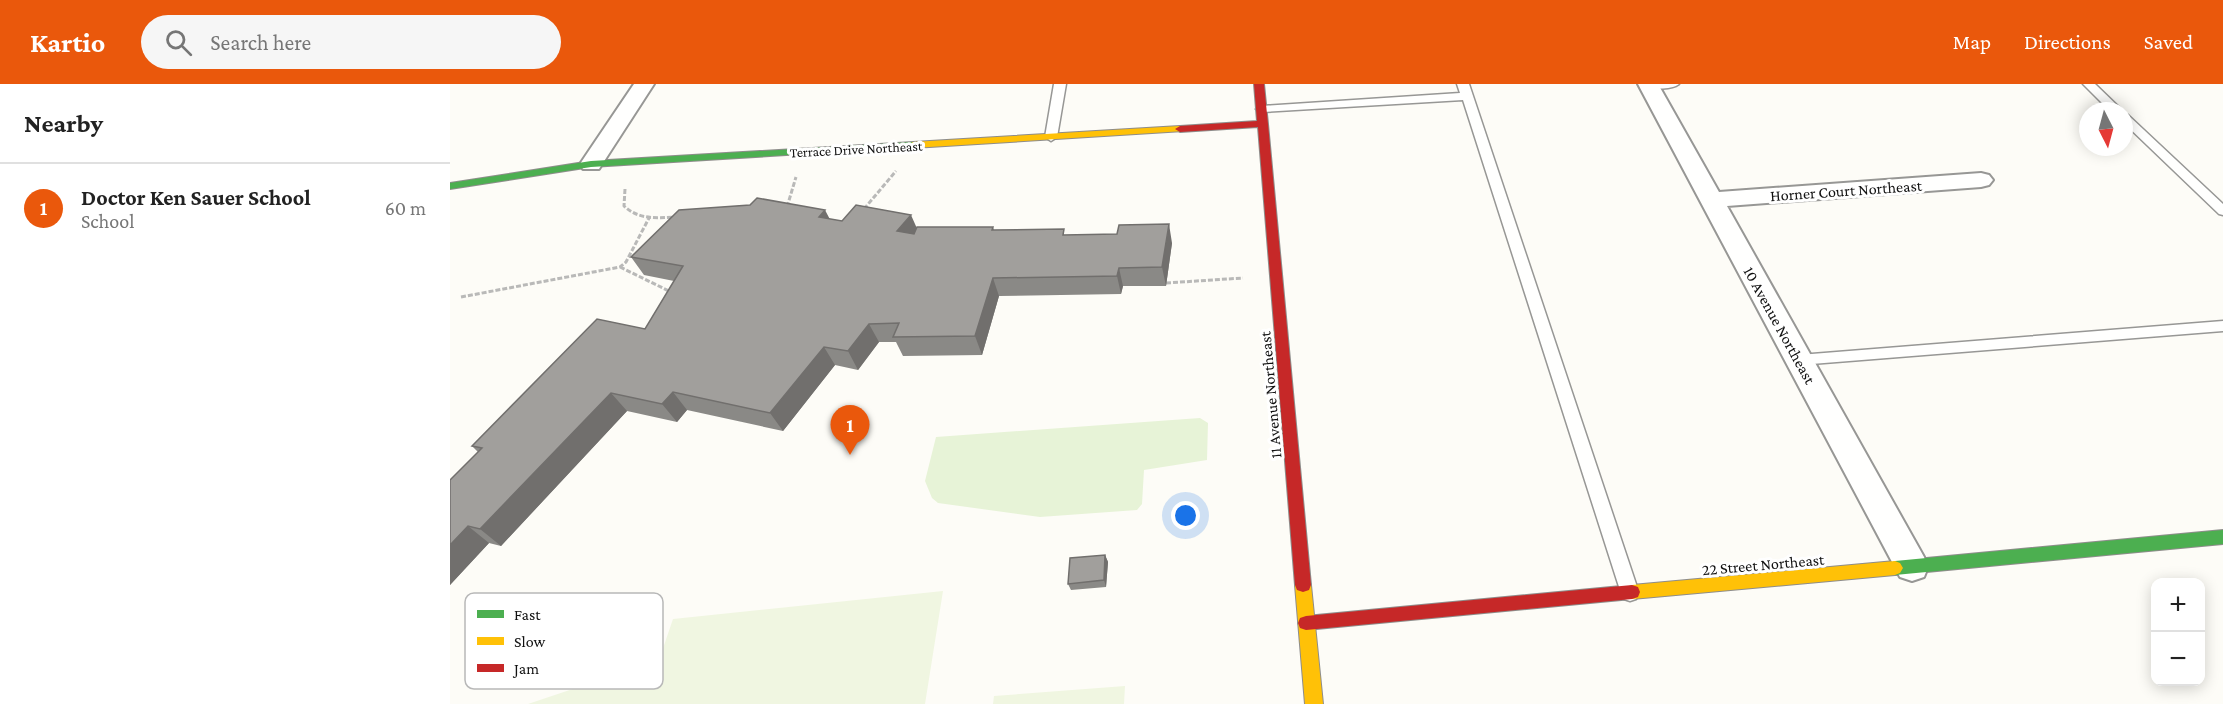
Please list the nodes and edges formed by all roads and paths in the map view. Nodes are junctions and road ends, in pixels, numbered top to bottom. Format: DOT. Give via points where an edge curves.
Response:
graph roads {
  1 [pos="644,84"];
  2 [pos="1060,84"];
  3 [pos="1260,84"];
  4 [pos="1657,84"];
  5 [pos="2089,84"];
  6 [pos="1465,90"];
  7 [pos="2108,102"];
  8 [pos="1262,109"];
  9 [pos="1263,124"];
  10 [pos="2133,126"];
  11 [pos="1052,137"];
  12 [pos="591,164"];
  13 [pos="902,164"];
  14 [pos="798,170"];
  15 [pos="629,180"];
  16 [pos="1981,180"];
  17 [pos="450,186"];
  18 [pos="1711,200"];
  19 [pos="862,211"];
  20 [pos="2223,211"];
  21 [pos="785,215"];
  22 [pos="677,217"];
  23 [pos="649,218"];
  24 [pos="620,267"];
  25 [pos="1247,278"];
  26 [pos="1166,283"];
  27 [pos="677,295"];
  28 [pos="461,297"];
  29 [pos="2223,326"];
  30 [pos="1798,360"];
  31 [pos="2223,537"];
  32 [pos="1912,567"];
  33 [pos="1630,593"];
  34 [pos="1306,623"];
  35 [pos="1314,704"];
  1 -- 12 [label="street"];
  2 -- 11 [label="lane"];
  3 -- 8 [label="street, 11 Avenue Northeast"];
  4 -- 18 [label="street, 10 Avenue Northeast"];
  5 -- 7 [label="lane"];
  6 -- 8 [label="lane"];
  6 -- 33 [label="lane"];
  8 -- 9 [label="street, 11 Avenue Northeast"];
  9 -- 11 [label="street, Terrace Drive Northeast"];
  9 -- 34 [label="street, 11 Avenue Northeast"];
  10 -- 20 [label="lane"];
  11 -- 12 [label="street, Terrace Drive Northeast"];
  12 -- 17 [label="street, Terrace Drive Northeast"];
  13 -- 19 [label="path"];
  14 -- 21 [label="path"];
  15 -- 23 [label="path" via="624,190 624,206 630,213"];
  16 -- 18 [label="street, Horner Court Northeast"];
  18 -- 30 [label="street, 10 Avenue Northeast"];
  22 -- 23 [label="path"];
  23 -- 24 [label="path"];
  24 -- 27 [label="path"];
  24 -- 28 [label="path"];
  25 -- 26 [label="path"];
  29 -- 30 [label="lane"];
  30 -- 32 [label="street, 10 Avenue Northeast"];
  31 -- 32 [label="street, 22 Street Northeast"];
  32 -- 33 [label="street, 22 Street Northeast"];
  33 -- 34 [label="street, 22 Street Northeast"];
  34 -- 35 [label="street, 11 Avenue Northeast"];
}
